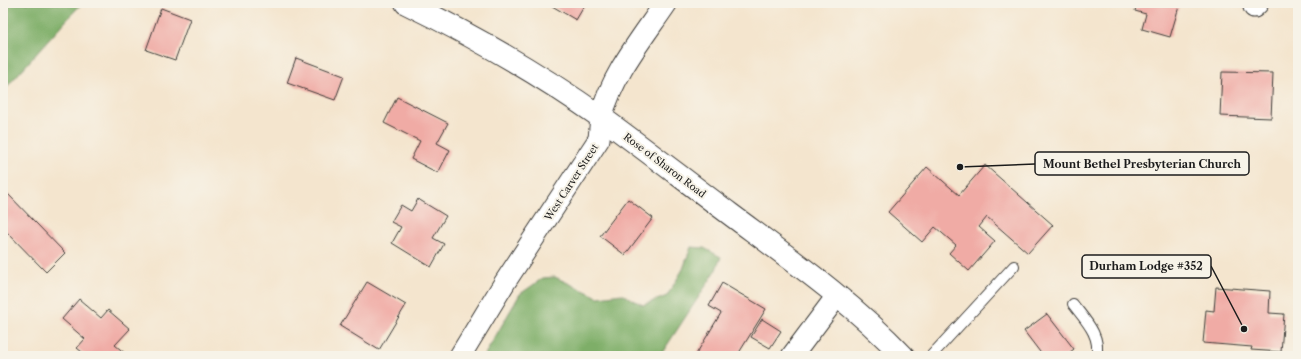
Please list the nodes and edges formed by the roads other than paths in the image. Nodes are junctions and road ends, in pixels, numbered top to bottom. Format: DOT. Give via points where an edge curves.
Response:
graph roads {
  1 [pos="406,3"];
  2 [pos="666,3"];
  3 [pos="601,117"];
  4 [pos="1014,266"];
  5 [pos="837,296"];
  6 [pos="1073,304"];
  7 [pos="460,356"];
  8 [pos="792,356"];
  9 [pos="903,356"];
  10 [pos="932,356"];
  11 [pos="1096,356"];
  1 -- 3 [label="street, Rose of Sharon Road" via="498,52"];
  2 -- 3 [label="street, West Carver Street" via="623,65 607,95"];
  3 -- 5 [label="street, Rose of Sharon Road"];
  3 -- 7 [label="street, West Carver Street" via="599,139 505,282"];
  4 -- 10 [label="lane"];
  5 -- 8 [label="street"];
  5 -- 9 [label="street, Rose of Sharon Road"];
  6 -- 11 [label="lane" via="1096,338"];
}
